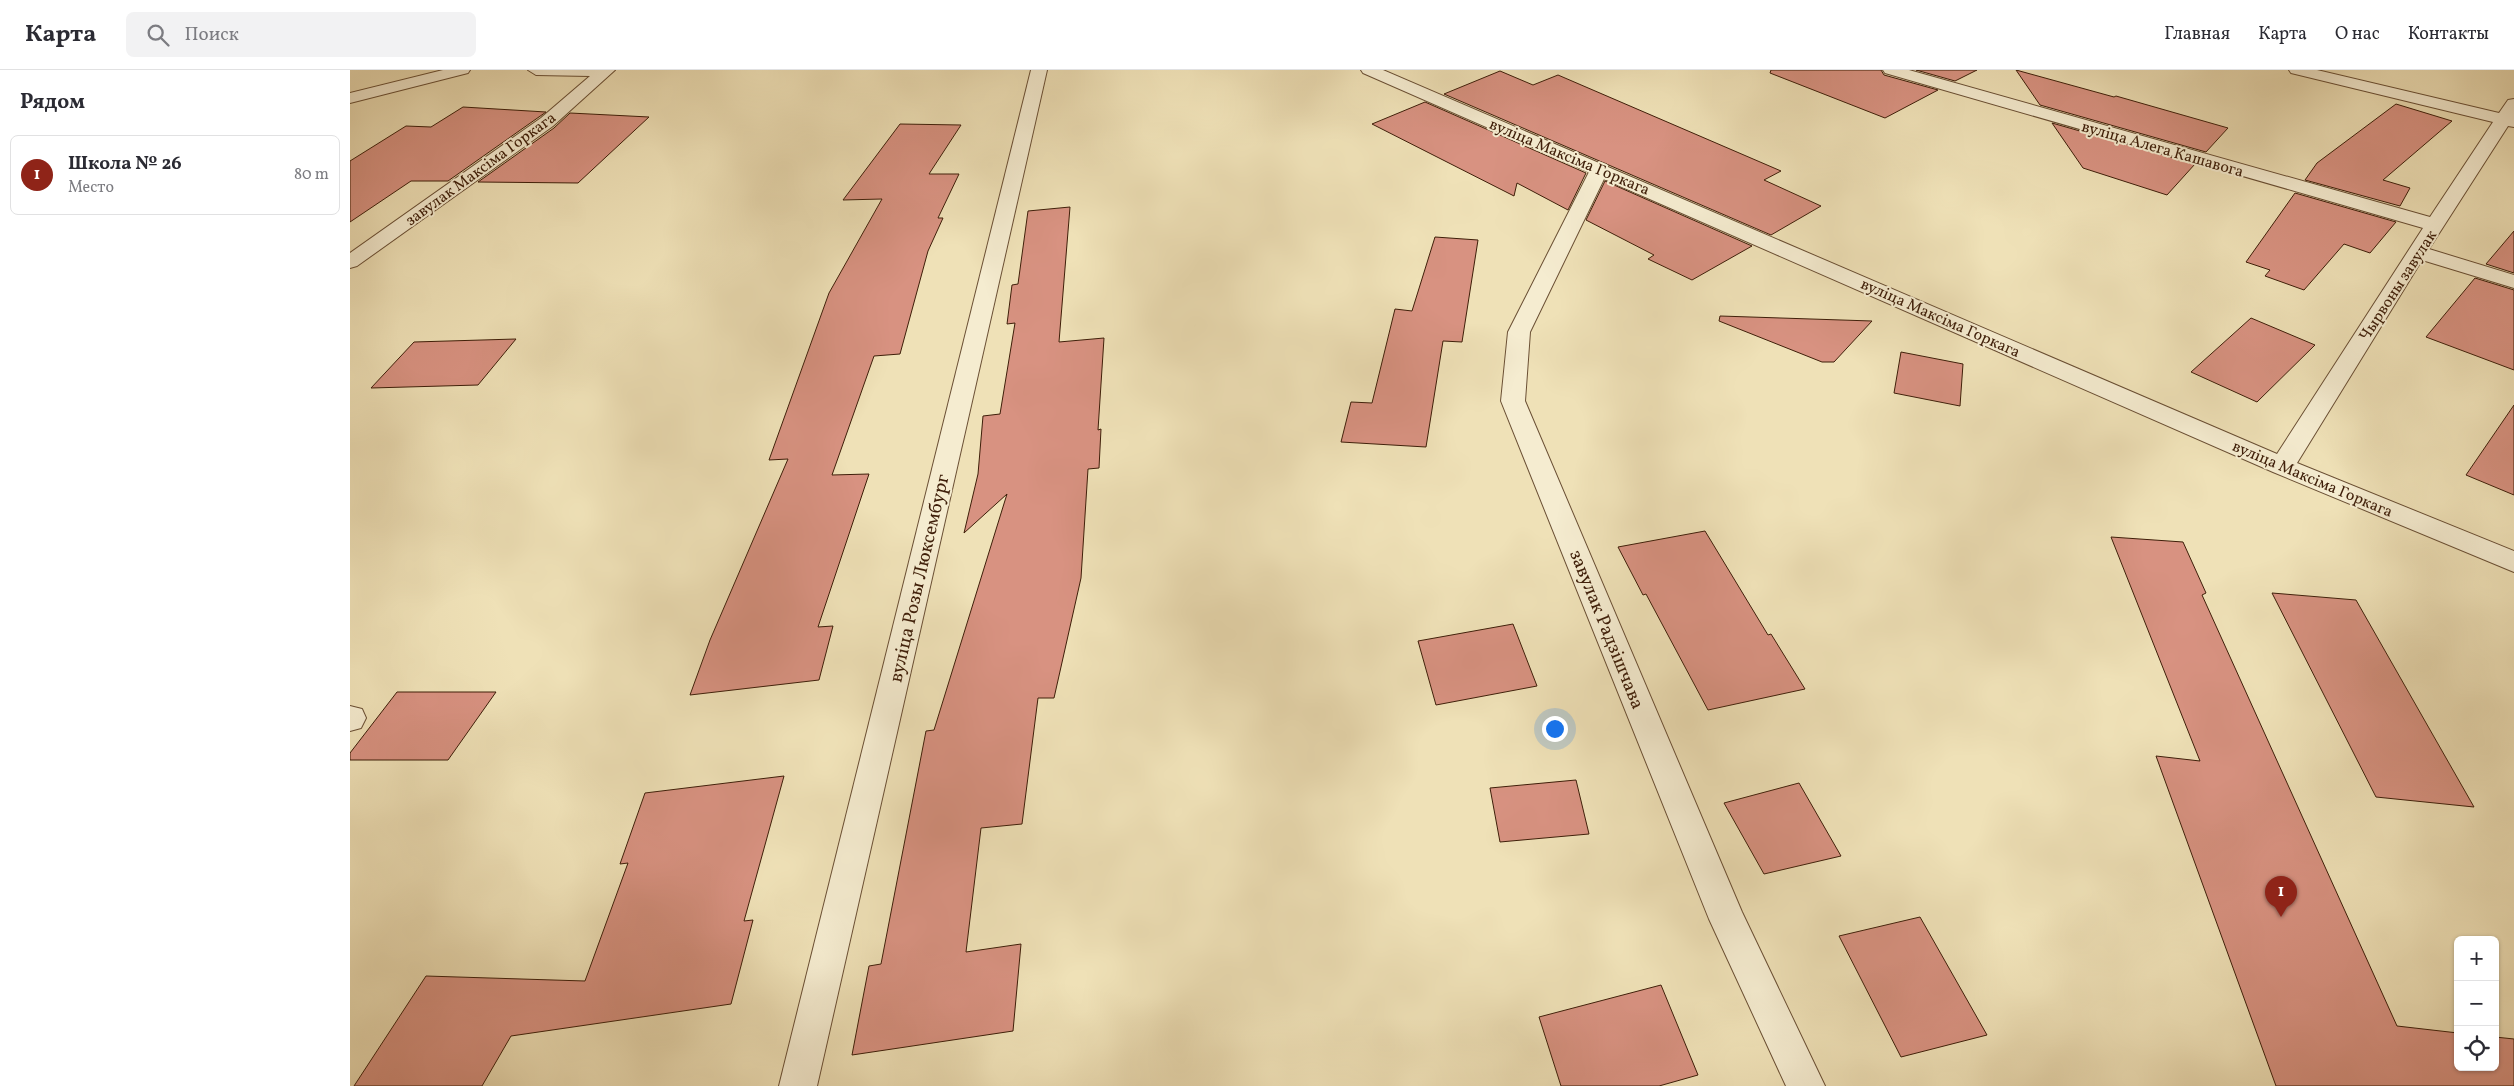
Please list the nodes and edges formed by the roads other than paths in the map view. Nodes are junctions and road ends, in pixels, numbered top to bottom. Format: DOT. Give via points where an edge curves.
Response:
graph roads {
  1 [pos="462,70"];
  2 [pos="536,70"];
  3 [pos="1039,70"];
  4 [pos="1369,70"];
  5 [pos="1891,70"];
  6 [pos="2297,70"];
  7 [pos="606,71"];
  8 [pos="350,98"];
  9 [pos="2511,115"];
  10 [pos="1600,168"];
  11 [pos="2435,225"];
  12 [pos="2416,252"];
  13 [pos="350,262"];
  14 [pos="2514,282"];
  15 [pos="2282,466"];
  16 [pos="2514,562"];
  17 [pos="798,1086"];
  18 [pos="1806,1086"];
  1 -- 8 [label="street"];
  2 -- 7 [label="street"];
  3 -- 17 [label="street, вуліца Розы Люксембург"];
  4 -- 10 [label="street, вуліца Максіма Горкага"];
  5 -- 11 [label="street, вуліца Алега Кашавога"];
  6 -- 9 [label="street"];
  7 -- 13 [label="street, завулак Максіма Горкага" via="547,122"];
  9 -- 11 [label="street, Чырвоны завулак"];
  10 -- 15 [label="street, вуліца Максіма Горкага"];
  10 -- 18 [label="street, завулак Радзішчава" via="1519,332 1513,401 1727,919"];
  11 -- 12 [label="street, Чырвоны завулак"];
  12 -- 14 [label="street"];
  12 -- 15 [label="street, Чырвоны завулак"];
  15 -- 16 [label="street, вуліца Максіма Горкага"];
}
